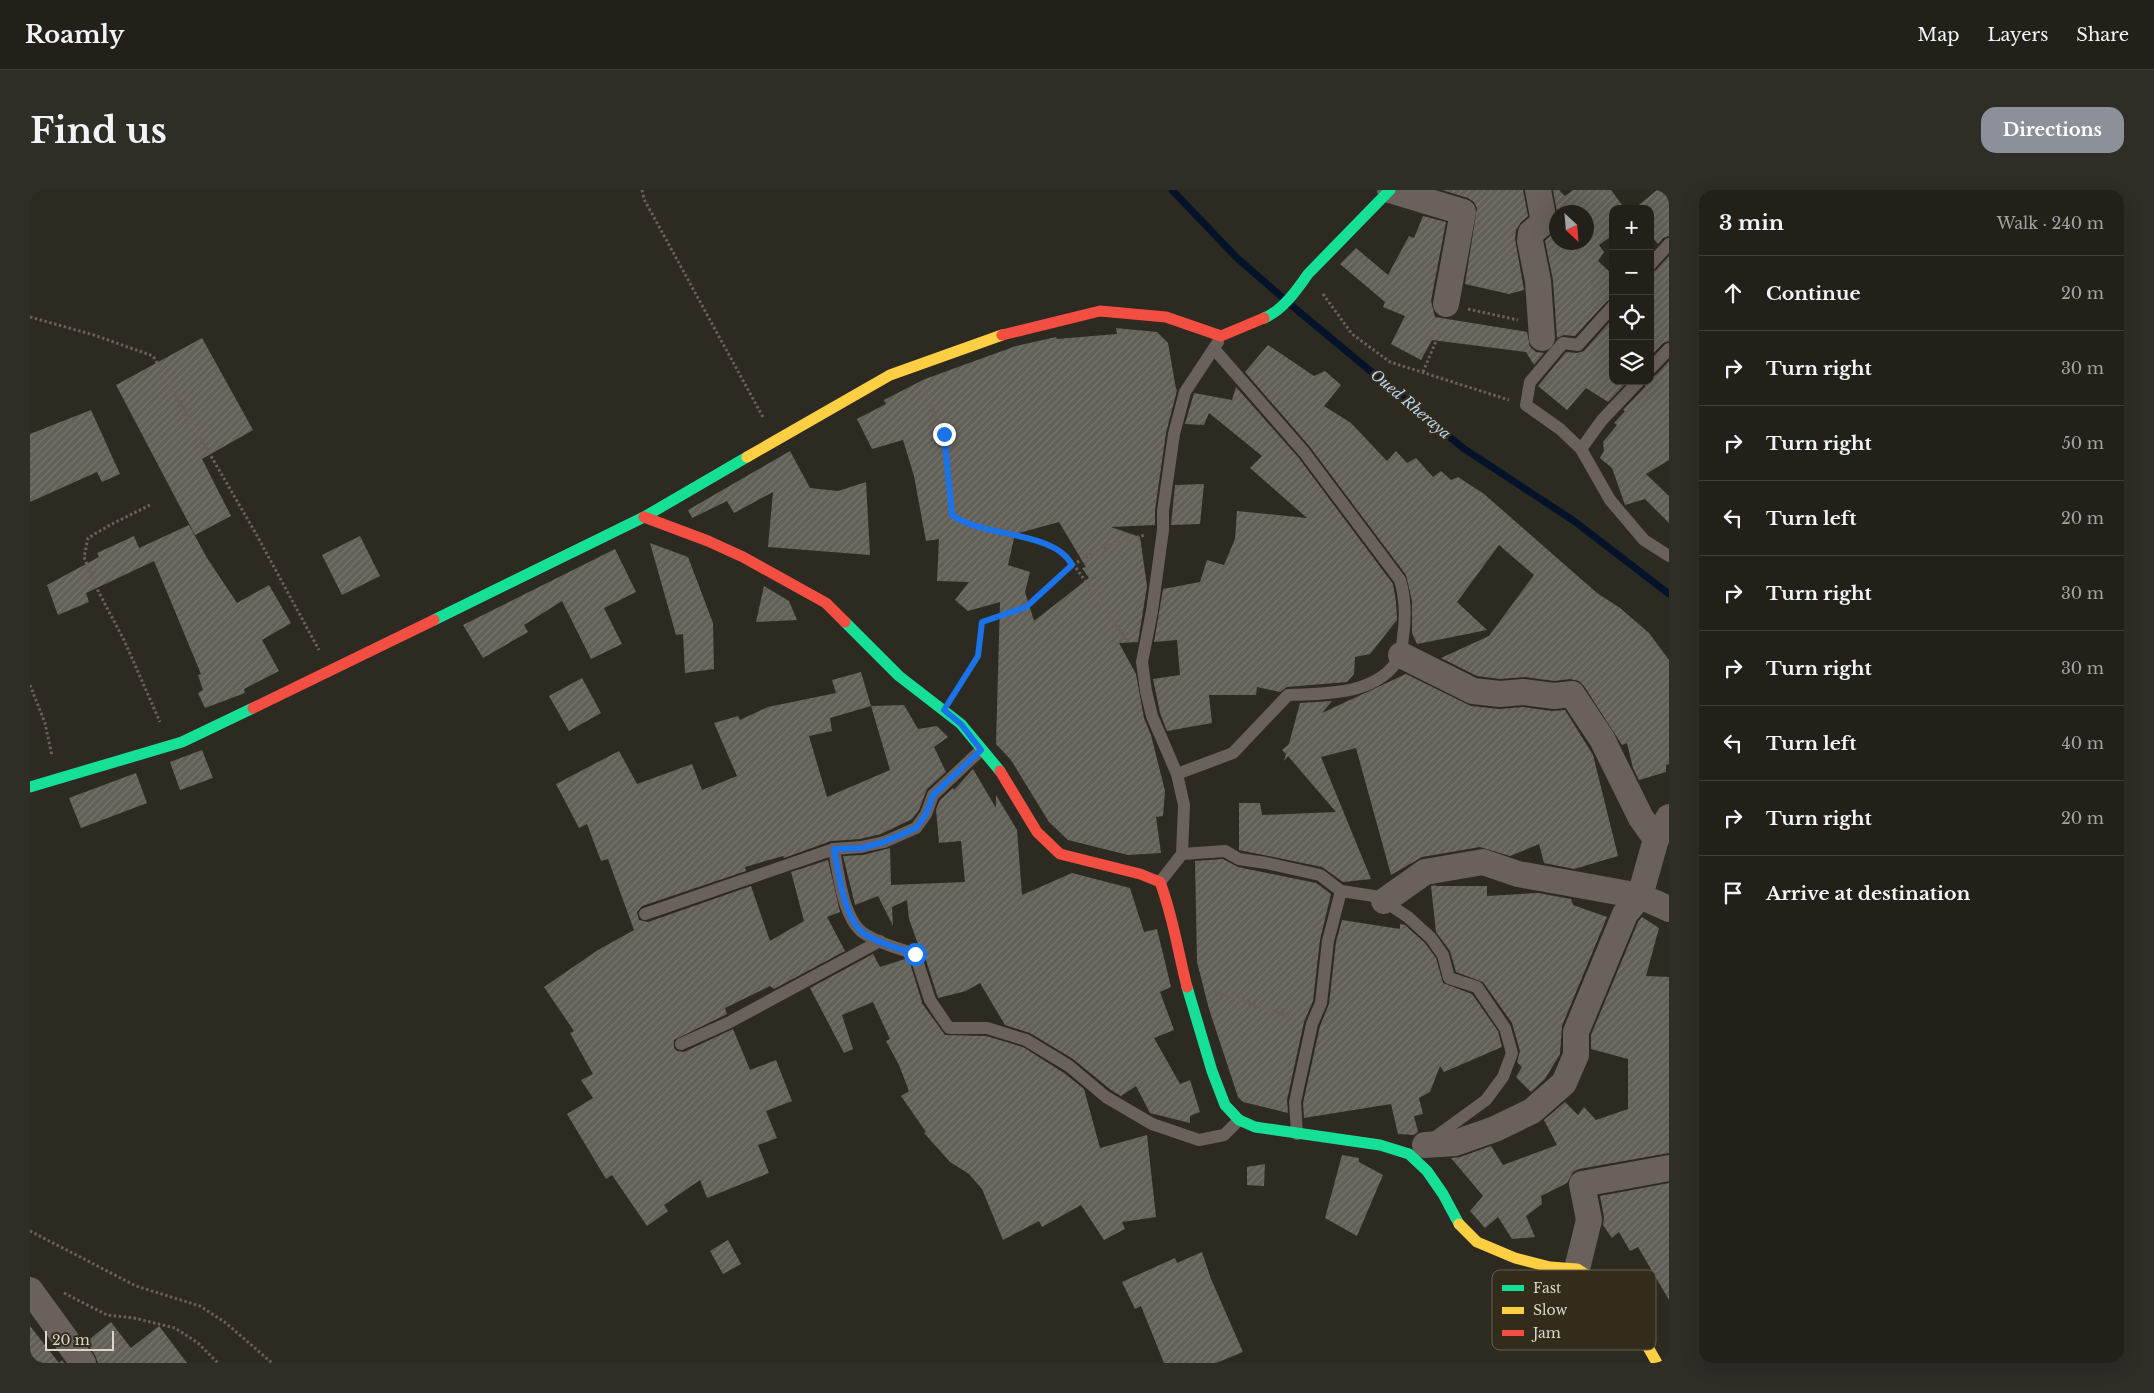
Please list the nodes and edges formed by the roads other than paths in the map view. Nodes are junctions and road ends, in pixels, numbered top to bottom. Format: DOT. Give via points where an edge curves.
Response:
graph roads {
  1 [pos="1390,190"];
  2 [pos="1538,190"];
  3 [pos="1669,244"];
  4 [pos="1654,261"];
  5 [pos="1446,304"];
  6 [pos="1609,310"];
  7 [pos="1221,336"];
  8 [pos="1542,338"];
  9 [pos="1669,349"];
  10 [pos="1215,350"];
  11 [pos="1654,365"];
  12 [pos="1635,385"];
  13 [pos="1581,449"];
  14 [pos="644,517"];
  15 [pos="1669,556"];
  16 [pos="1401,655"];
  17 [pos="981,750"];
  18 [pos="1177,774"];
  19 [pos="30,787"];
  20 [pos="1669,816"];
  21 [pos="1656,839"];
  22 [pos="834,849"];
  23 [pos="1182,854"];
  24 [pos="1160,882"];
  25 [pos="1341,891"];
  26 [pos="1640,896"];
  27 [pos="1384,901"];
  28 [pos="1669,909"];
  29 [pos="645,914"];
  30 [pos="880,941"];
  31 [pos="681,1044"];
  32 [pos="1239,1120"];
  33 [pos="1297,1134"];
  34 [pos="1417,1150"];
  35 [pos="1669,1168"];
  36 [pos="1577,1269"];
  37 [pos="30,1290"];
  38 [pos="1649,1350"];
  39 [pos="83,1363"];
  40 [pos="1657,1363"];
  1 -- 5 [label="street" via="1462,212"];
  1 -- 7 [label="street" via="1272,315"];
  2 -- 8 [label="street" via="1544,222 1532,233 1530,241 1538,281"];
  3 -- 4 [label="lane"];
  6 -- 13 [label="lane" via="1578,345 1563,343 1530,382 1526,405"];
  7 -- 10 [label="lane"];
  7 -- 14 [label="street" via="1166,317 1100,311 1012,331 890,375"];
  9 -- 11 [label="lane"];
  10 -- 16 [label="lane" via="1304,452 1400,580 1406,601"];
  10 -- 18 [label="lane" via="1185,392 1174,434 1152,611 1142,662 1152,716"];
  12 -- 13 [label="lane" via="1602,420"];
  13 -- 15 [label="lane" via="1610,500 1644,540"];
  14 -- 17 [label="street" via="743,556 826,603 899,676 961,724"];
  14 -- 19 [label="street" via="182,742"];
  16 -- 18 [label="lane" via="1392,669 1376,682 1331,693 1288,696 1233,753"];
  16 -- 21 [label="street" via="1473,691 1554,696 1572,694 1602,739 1641,818"];
  17 -- 22 [label="lane" via="933,795 916,828 862,848"];
  17 -- 24 [label="street" via="998,768 1038,832 1060,854"];
  18 -- 23 [label="lane" via="1184,806"];
  20 -- 21 [label="street"];
  21 -- 26 [label="street"];
  22 -- 29 [label="lane"];
  22 -- 30 [label="lane" via="846,907 861,931"];
  23 -- 24 [label="lane"];
  23 -- 25 [label="lane" via="1225,851 1239,859 1320,875"];
  24 -- 32 [label="street" via="1212,1071 1225,1105"];
  25 -- 27 [label="lane" via="1374,896"];
  25 -- 33 [label="lane" via="1328,941 1321,1003 1312,1024 1295,1102"];
  26 -- 27 [label="street" via="1518,874 1483,862 1425,872"];
  26 -- 28 [label="street"];
  26 -- 34 [label="street" via="1625,914 1576,1032 1576,1055 1564,1083 1532,1111 1495,1129 1456,1143"];
  27 -- 34 [label="lane" via="1431,938 1443,955 1450,978 1478,987 1505,1028 1512,1052 1503,1077 1486,1100"];
  30 -- 31 [label="lane" via="728,1023"];
  30 -- 32 [label="lane" via="915,954 930,1000 949,1028 987,1028 1026,1040 1069,1066 1106,1097 1152,1124 1199,1140 1224,1135"];
  32 -- 33 [label="street" via="1255,1127"];
  33 -- 34 [label="street"];
  34 -- 36 [label="street" via="1459,1224 1477,1242 1516,1258 1550,1267"];
  35 -- 36 [label="street" via="1582,1184 1590,1220"];
  37 -- 39 [label="street"];
  38 -- 40 [label="street"];
}
